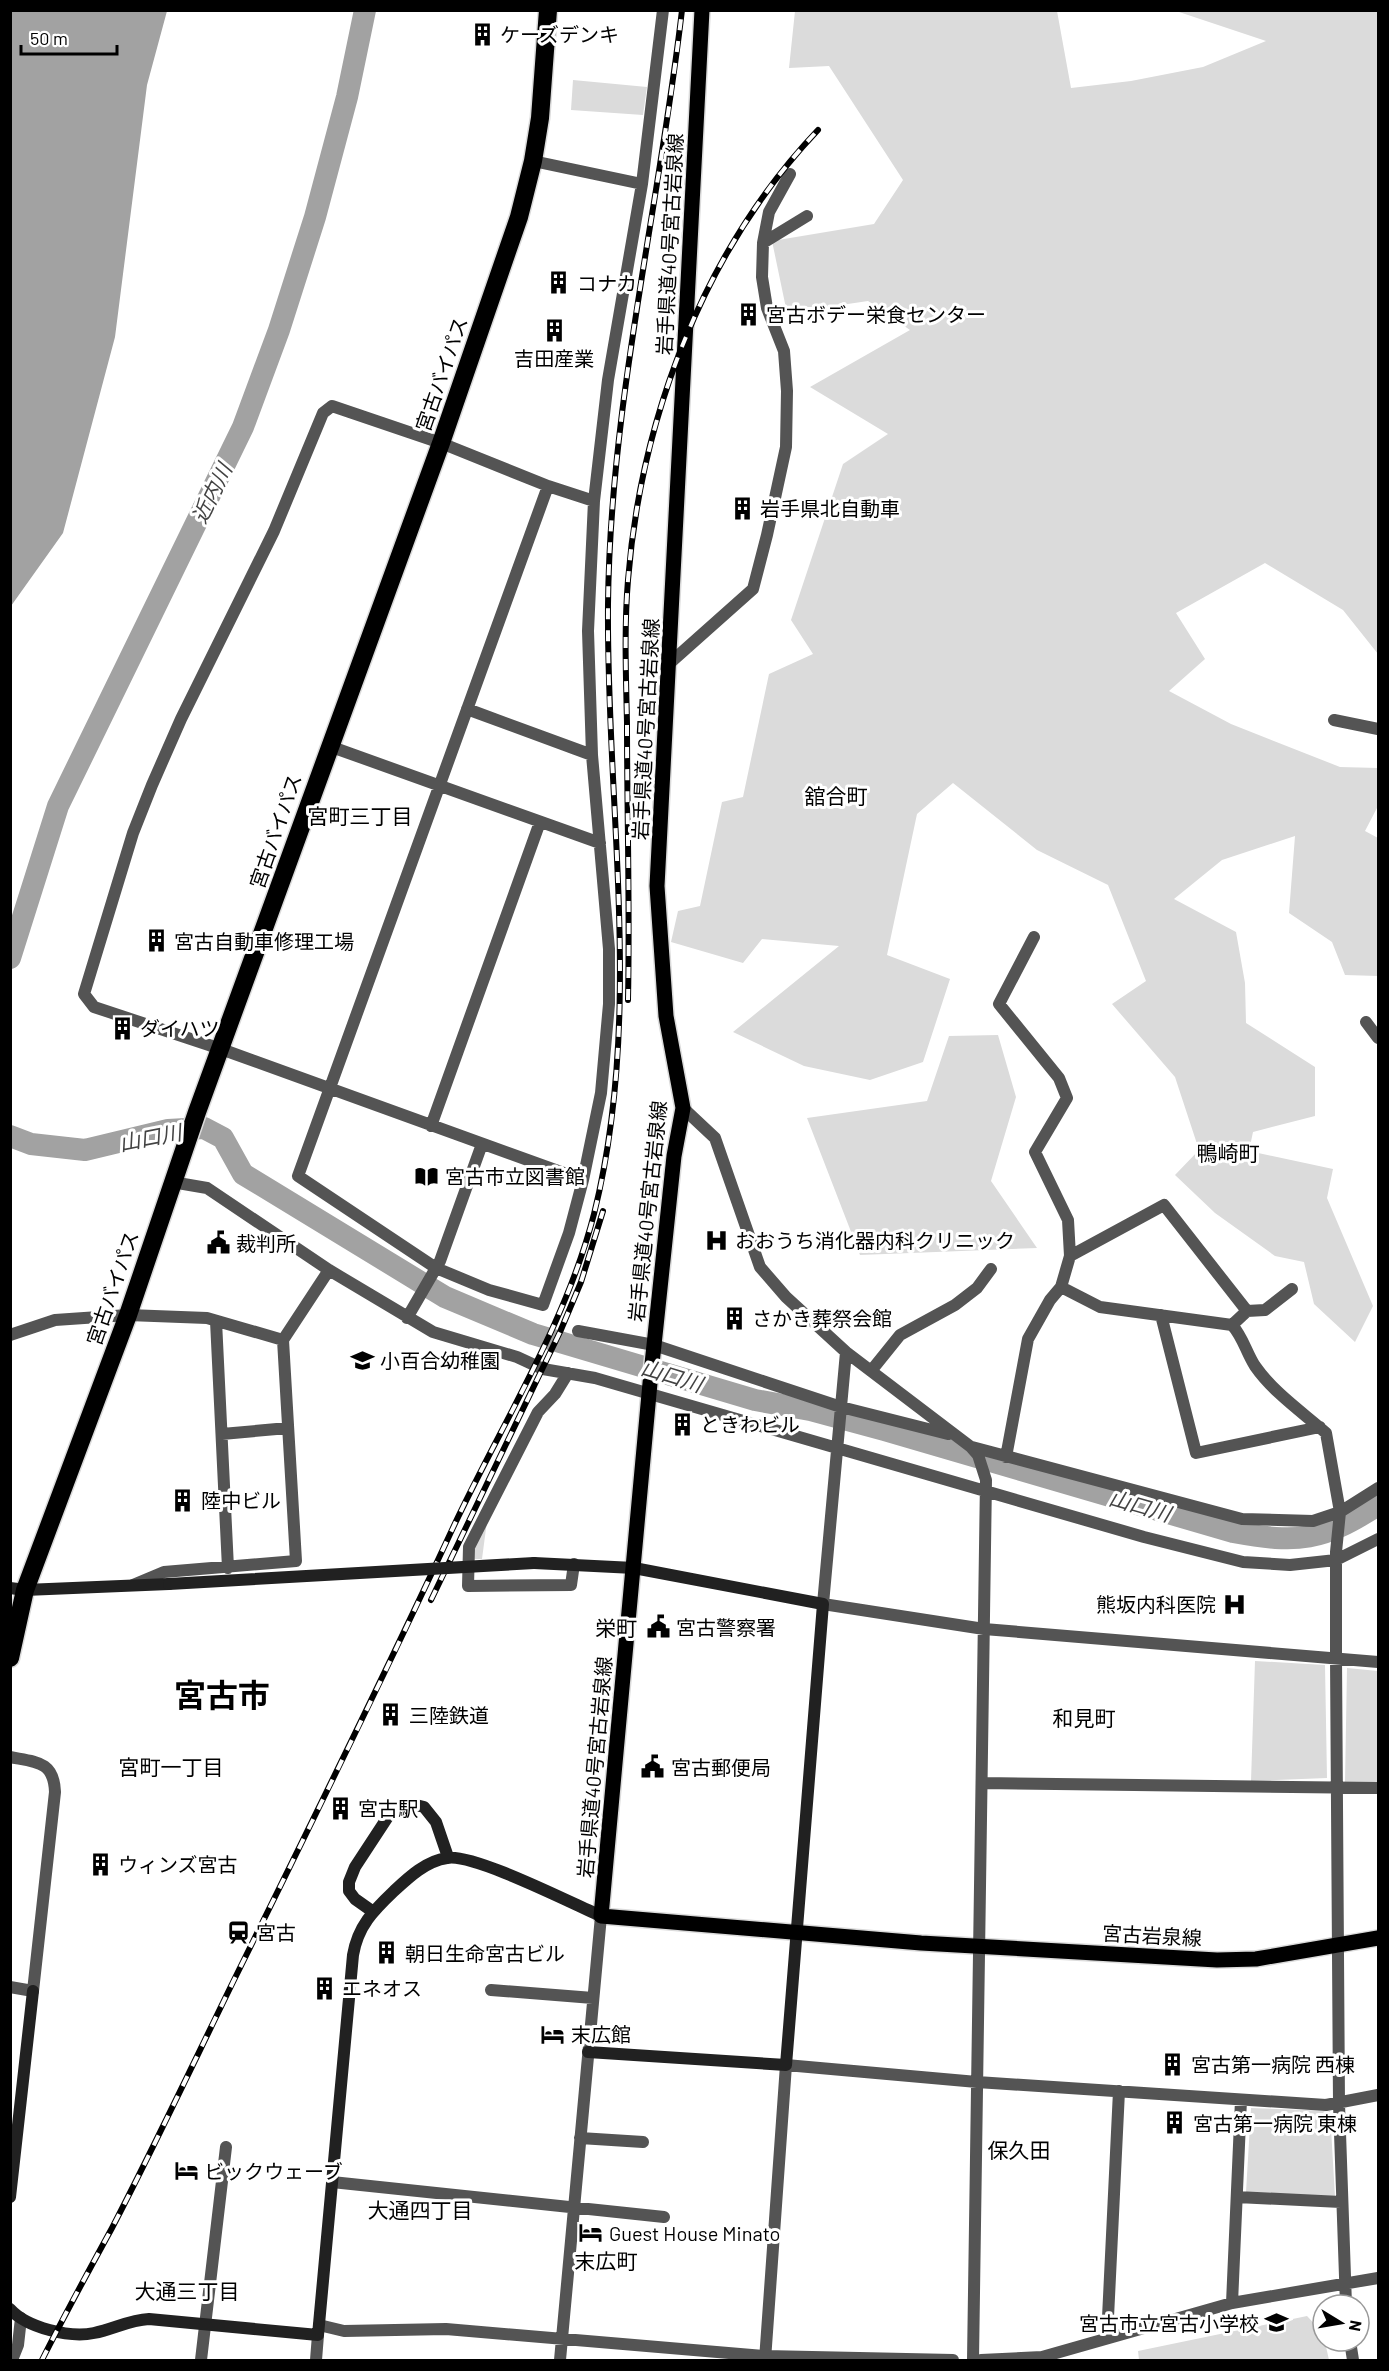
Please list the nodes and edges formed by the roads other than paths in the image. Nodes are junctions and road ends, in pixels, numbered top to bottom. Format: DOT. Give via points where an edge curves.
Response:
graph roads {
  1 [pos="548,10"];
  2 [pos="663,10"];
  3 [pos="702,10"];
  4 [pos="533,161"];
  5 [pos="790,174"];
  6 [pos="642,184"];
  7 [pos="807,216"];
  8 [pos="763,243"];
  9 [pos="441,443"];
  10 [pos="548,486"];
  11 [pos="594,501"];
  12 [pos="671,662"];
  13 [pos="467,709"];
  14 [pos="1334,720"];
  15 [pos="1378,729"];
  16 [pos="328,746"];
  17 [pos="592,755"];
  18 [pos="439,786"];
  19 [pos="540,822"];
  20 [pos="600,843"];
  21 [pos="1034,937"];
  22 [pos="1366,1022"];
  23 [pos="1378,1038"];
  24 [pos="221,1049"];
  25 [pos="329,1090"];
  26 [pos="683,1108"];
  27 [pos="431,1126"];
  28 [pos="482,1144"];
  29 [pos="583,1180"];
  30 [pos="172,1182"];
  31 [pos="1070,1256"];
  32 [pos="436,1268"];
  33 [pos="991,1269"];
  34 [pos="329,1270"];
  35 [pos="1061,1287"];
  36 [pos="1292,1289"];
  37 [pos="1247,1311"];
  38 [pos="1161,1315"];
  39 [pos="128,1316"];
  40 [pos="407,1318"];
  41 [pos="216,1321"];
  42 [pos="1232,1325"];
  43 [pos="578,1330"];
  44 [pos="10,1335"];
  45 [pos="283,1341"];
  46 [pos="654,1350"];
  47 [pos="846,1352"];
  48 [pos="871,1371"];
  49 [pos="568,1373"];
  50 [pos="649,1389"];
  51 [pos="841,1409"];
  52 [pos="1320,1427"];
  53 [pos="288,1428"];
  54 [pos="222,1434"];
  55 [pos="955,1435"];
  56 [pos="838,1444"];
  57 [pos="975,1451"];
  58 [pos="1006,1456"];
  59 [pos="986,1485"];
  60 [pos="1378,1488"];
  61 [pos="1340,1512"];
  62 [pos="1378,1539"];
  63 [pos="1336,1556"];
  64 [pos="574,1564"];
  65 [pos="228,1568"];
  66 [pos="634,1568"];
  67 [pos="126,1587"];
  68 [pos="18,1589"];
  69 [pos="823,1604"];
  70 [pos="984,1629"];
  71 [pos="1336,1657"];
  72 [pos="10,1658"];
  73 [pos="1378,1662"];
  74 [pos="10,1757"];
  75 [pos="982,1783"];
  76 [pos="1338,1788"];
  77 [pos="1378,1788"];
  78 [pos="448,1857"];
  79 [pos="372,1911"];
  80 [pos="601,1916"];
  81 [pos="796,1931"];
  82 [pos="1378,1938"];
  83 [pos="979,1946"];
  84 [pos="1339,1946"];
  85 [pos="10,1987"];
  86 [pos="491,1990"];
  87 [pos="33,1991"];
  88 [pos="593,1998"];
  89 [pos="588,2052"];
  90 [pos="786,2065"];
  91 [pos="977,2082"];
  92 [pos="1119,2091"];
  93 [pos="1378,2095"];
  94 [pos="1241,2100"];
  95 [pos="1339,2104"];
  96 [pos="580,2138"];
  97 [pos="643,2142"];
  98 [pos="226,2147"];
  99 [pos="332,2182"];
  100 [pos="10,2197"];
  101 [pos="1237,2197"];
  102 [pos="1341,2202"];
  103 [pos="573,2208"];
  104 [pos="664,2217"];
  105 [pos="1378,2278"];
  106 [pos="1343,2285"];
  107 [pos="1344,2293"];
  108 [pos="1232,2303"];
  109 [pos="10,2309"];
  110 [pos="21,2318"];
  111 [pos="206,2324"];
  112 [pos="318,2330"];
  113 [pos="1107,2338"];
  114 [pos="561,2340"];
  115 [pos="765,2358"];
  116 [pos="12,2361"];
  117 [pos="201,2361"];
  118 [pos="316,2361"];
  119 [pos="560,2361"];
  120 [pos="953,2361"];
  121 [pos="973,2361"];
  122 [pos="981,2361"];
  1 -- 4 [label="highway, 宮古バイパス"];
  2 -- 6 [label="street"];
  3 -- 12 [label="main road, 岩手県道40号宮古岩泉線"];
  4 -- 6 [label="street"];
  4 -- 9 [label="highway, 宮古バイパス" via="519,217"];
  5 -- 8 [label="street" via="769,212"];
  6 -- 11 [label="street" via="608,380"];
  7 -- 8 [label="street"];
  8 -- 12 [label="street" via="762,277 767,308 784,351 787,391 786,447 767,535 753,589"];
  9 -- 10 [label="street"];
  9 -- 16 [label="highway, 宮古バイパス"];
  9 -- 24 [label="street" via="332,406 323,413 274,531 181,719 133,833 84,994 94,1007"];
  10 -- 11 [label="street"];
  10 -- 13 [label="street"];
  11 -- 17 [label="street" via="588,631"];
  12 -- 26 [label="main road, 岩手県道40号宮古岩泉線" via="657,886 666,1017"];
  13 -- 17 [label="street"];
  13 -- 18 [label="street"];
  14 -- 15 [label="street"];
  16 -- 18 [label="street"];
  16 -- 24 [label="highway, 宮古バイパス"];
  17 -- 20 [label="street"];
  18 -- 19 [label="street"];
  18 -- 25 [label="street"];
  19 -- 20 [label="street"];
  19 -- 27 [label="street"];
  20 -- 29 [label="street" via="609,949 609,1004 601,1093"];
  21 -- 31 [label="street" via="999,1004 1059,1078 1067,1098 1035,1152 1068,1220"];
  22 -- 23 [label="street"];
  24 -- 25 [label="street"];
  24 -- 30 [label="highway, 宮古バイパス"];
  25 -- 27 [label="street"];
  25 -- 32 [label="street" via="298,1176"];
  26 -- 46 [label="main road, 岩手県道40号宮古岩泉線" via="674,1156"];
  26 -- 47 [label="street" via="715,1138 760,1267 786,1297"];
  27 -- 28 [label="street"];
  28 -- 29 [label="street"];
  28 -- 32 [label="street"];
  29 -- 32 [label="street" via="543,1305 489,1290"];
  30 -- 34 [label="street" via="207,1188"];
  30 -- 39 [label="highway, 宮古バイパス"];
  31 -- 35 [label="street"];
  31 -- 37 [label="street" via="1164,1205"];
  32 -- 40 [label="street"];
  33 -- 48 [label="street" via="977,1288 955,1305 900,1335"];
  34 -- 40 [label="street"];
  34 -- 45 [label="street"];
  35 -- 38 [label="street" via="1100,1307"];
  35 -- 58 [label="street" via="1028,1339"];
  36 -- 37 [label="street" via="1265,1310"];
  37 -- 42 [label="street"];
  38 -- 42 [label="street"];
  38 -- 52 [label="street" via="1196,1453"];
  39 -- 41 [label="street"];
  39 -- 44 [label="street" via="55,1320"];
  39 -- 68 [label="highway, 宮古バイパス"];
  40 -- 49 [label="street" via="455,1340 517,1357 543,1369"];
  41 -- 45 [label="street"];
  41 -- 54 [label="street"];
  42 -- 52 [label="street" via="1272,1386"];
  43 -- 46 [label="street"];
  45 -- 53 [label="street"];
  46 -- 50 [label="main road, 岩手県道40号宮古岩泉線"];
  46 -- 51 [label="street"];
  47 -- 48 [label="street"];
  47 -- 51 [label="street"];
  48 -- 55 [label="street"];
  49 -- 50 [label="street"];
  49 -- 64 [label="street" via="555,1395 538,1412 469,1547 468,1586 571,1585"];
  50 -- 56 [label="street"];
  50 -- 66 [label="main road, 岩手県道40号宮古岩泉線"];
  51 -- 55 [label="street"];
  51 -- 56 [label="street"];
  52 -- 61 [label="street" via="1326,1433"];
  53 -- 54 [label="street"];
  53 -- 65 [label="street" via="296,1561"];
  54 -- 65 [label="street"];
  55 -- 57 [label="street"];
  56 -- 59 [label="street"];
  56 -- 69 [label="street"];
  57 -- 58 [label="street"];
  57 -- 59 [label="street"];
  58 -- 61 [label="street" via="1242,1519 1313,1521"];
  59 -- 63 [label="street" via="1144,1537 1243,1562 1290,1565"];
  59 -- 70 [label="street"];
  60 -- 61 [label="street"];
  61 -- 63 [label="street"];
  62 -- 63 [label="street"];
  63 -- 71 [label="street"];
  64 -- 66 [label="street"];
  64 -- 67 [label="street, bridge" via="534,1563"];
  65 -- 67 [label="street" via="164,1572"];
  66 -- 69 [label="street"];
  66 -- 80 [label="main road, 岩手県道40号宮古岩泉線"];
  67 -- 68 [label="street"];
  68 -- 72 [label="highway, 宮古バイパス"];
  69 -- 70 [label="street"];
  69 -- 81 [label="street"];
  70 -- 71 [label="street"];
  70 -- 75 [label="street"];
  71 -- 73 [label="street"];
  71 -- 76 [label="street"];
  74 -- 87 [label="street" via="45,1766 55,1777"];
  75 -- 76 [label="street"];
  75 -- 83 [label="street"];
  76 -- 77 [label="street"];
  76 -- 84 [label="street"];
  78 -- 79 [label="street" via="419,1870"];
  78 -- 79 [label="street" via="432,1814 424,1807 408,1803 387,1814 349,1882 355,1899"];
  78 -- 80 [label="street" via="475,1860"];
  79 -- 99 [label="street" via="361,1926 353,1955"];
  80 -- 81 [label="main road"];
  80 -- 88 [label="street"];
  81 -- 83 [label="main road, 宮古岩泉線"];
  81 -- 90 [label="street"];
  82 -- 84 [label="main road, 宮古岩泉線"];
  83 -- 84 [label="main road, 宮古岩泉線" via="1217,1960 1256,1959"];
  83 -- 91 [label="street"];
  84 -- 95 [label="street"];
  85 -- 87 [label="street"];
  86 -- 88 [label="street"];
  87 -- 100 [label="street"];
  88 -- 89 [label="street"];
  89 -- 90 [label="street"];
  89 -- 96 [label="street"];
  90 -- 91 [label="street"];
  90 -- 115 [label="street"];
  91 -- 92 [label="street"];
  91 -- 121 [label="street"];
  92 -- 94 [label="street"];
  92 -- 113 [label="street"];
  93 -- 95 [label="street"];
  94 -- 95 [label="street"];
  94 -- 101 [label="street"];
  95 -- 102 [label="street"];
  96 -- 97 [label="street"];
  96 -- 103 [label="street"];
  98 -- 111 [label="street"];
  99 -- 103 [label="street"];
  99 -- 112 [label="street"];
  101 -- 102 [label="street"];
  101 -- 108 [label="street"];
  102 -- 106 [label="street"];
  103 -- 104 [label="street"];
  103 -- 114 [label="street"];
  105 -- 106 [label="street"];
  106 -- 107 [label="street"];
  106 -- 108 [label="street"];
  108 -- 113 [label="street"];
  109 -- 110 [label="street"];
  110 -- 111 [label="street" via="75,2334 95,2333 137,2319"];
  110 -- 116 [label="street"];
  111 -- 112 [label="street"];
  111 -- 117 [label="street"];
  112 -- 114 [label="street" via="446,2329"];
  112 -- 118 [label="street"];
  113 -- 122 [label="street" via="1042,2357"];
  114 -- 115 [label="street"];
  114 -- 119 [label="street"];
  115 -- 120 [label="street"];
}
